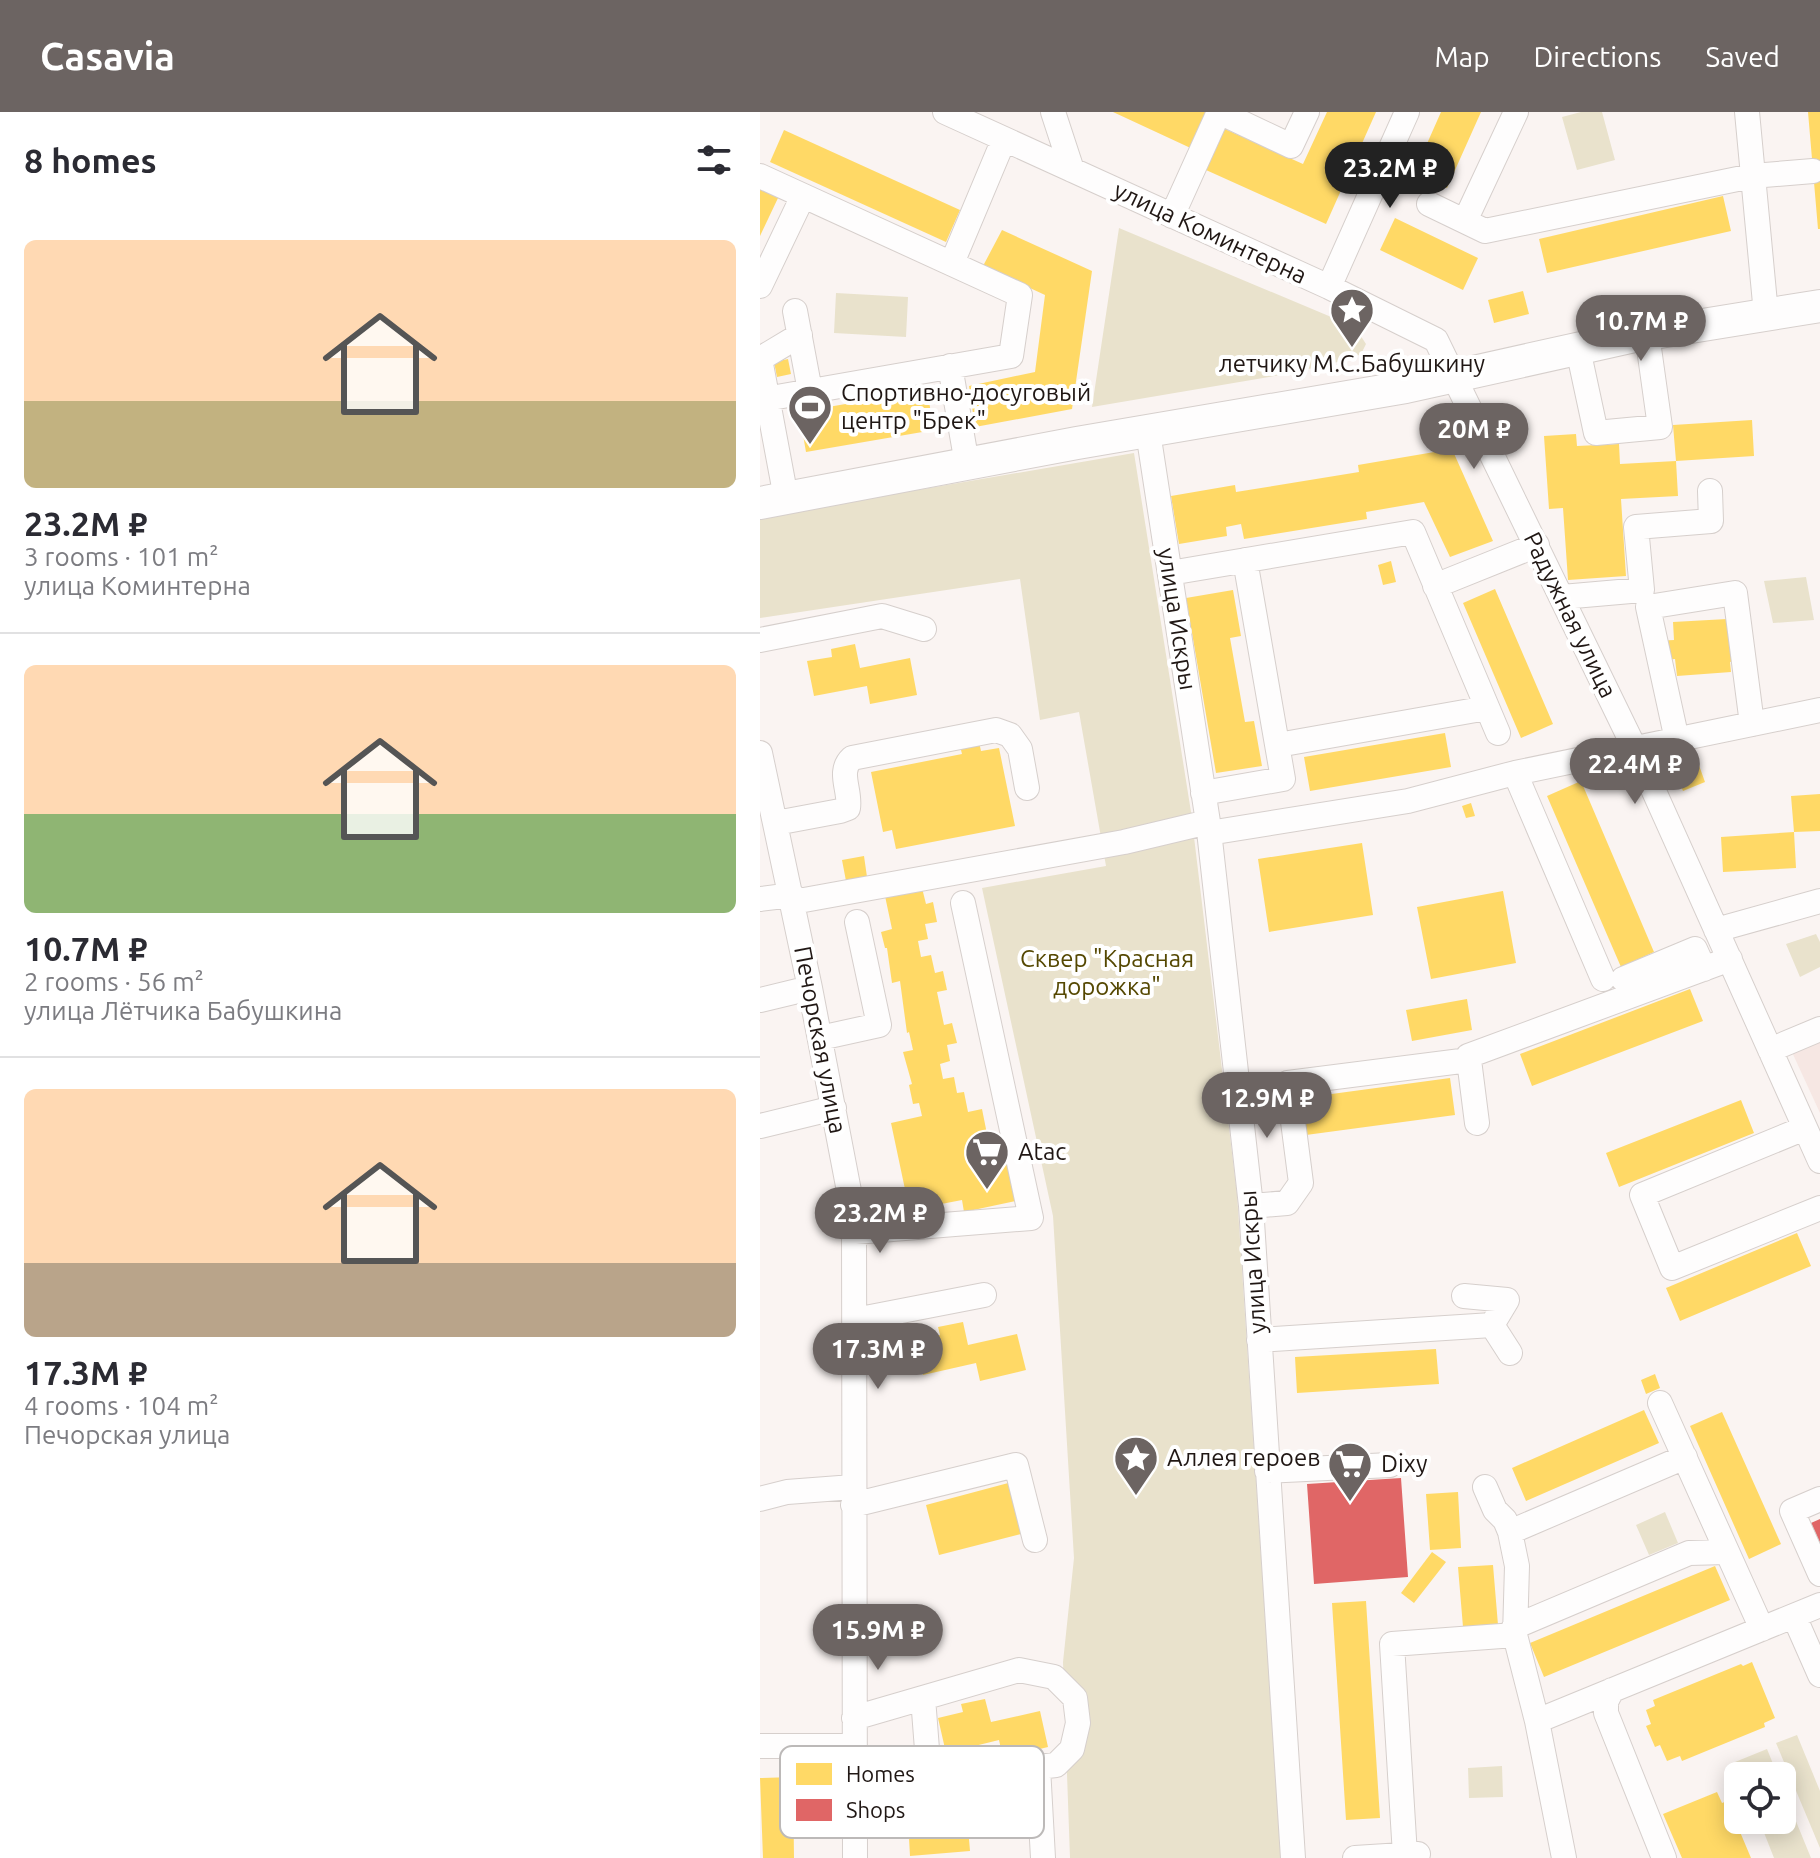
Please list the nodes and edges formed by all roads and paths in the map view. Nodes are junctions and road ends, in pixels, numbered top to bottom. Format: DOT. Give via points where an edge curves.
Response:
graph roads {
  1 [pos="945,112"];
  2 [pos="1053,112"];
  3 [pos="1307,112"];
  4 [pos="1407,112"];
  5 [pos="1516,112"];
  6 [pos="1747,112"];
  7 [pos="1004,139"];
  8 [pos="1072,170"];
  9 [pos="1813,171"];
  10 [pos="760,176"];
  11 [pos="1752,176"];
  12 [pos="803,196"];
  13 [pos="1429,204"];
  14 [pos="1172,216"];
  15 [pos="1465,221"];
  16 [pos="952,263"];
  17 [pos="760,286"];
  18 [pos="1329,287"];
  19 [pos="1820,306"];
  20 [pos="1766,314"];
  21 [pos="1647,334"];
  22 [pos="1578,349"];
  23 [pos="760,359"];
  24 [pos="950,366"];
  25 [pos="1455,376"];
  26 [pos="810,391"];
  27 [pos="764,399"];
  28 [pos="1148,432"];
  29 [pos="967,464"];
  30 [pos="1710,491"];
  31 [pos="773,501"];
  32 [pos="1537,545"];
  33 [pos="1245,560"];
  34 [pos="1170,573"];
  35 [pos="1435,586"];
  36 [pos="1562,597"];
  37 [pos="924,629"];
  38 [pos="760,640"];
  39 [pos="1487,708"];
  40 [pos="1820,710"];
  41 [pos="1752,724"];
  42 [pos="1498,733"];
  43 [pos="1677,740"];
  44 [pos="1278,745"];
  45 [pos="1635,749"];
  46 [pos="760,753"];
  47 [pos="1515,773"];
  48 [pos="1027,788"];
  49 [pos="1203,793"];
  50 [pos="776,823"];
  51 [pos="1208,828"];
  52 [pos="771,855"];
  53 [pos="760,899"];
  54 [pos="792,899"];
  55 [pos="1820,901"];
  56 [pos="963,903"];
  57 [pos="857,922"];
  58 [pos="1716,930"];
  59 [pos="1730,959"];
  60 [pos="1704,969"];
  61 [pos="810,988"];
  62 [pos="760,1000"];
  63 [pos="1820,1029"];
  64 [pos="820,1038"];
  65 [pos="1770,1050"];
  66 [pos="1469,1060"];
  67 [pos="834,1108"];
  68 [pos="1477,1123"];
  69 [pos="760,1126"];
  70 [pos="1805,1128"];
  71 [pos="1820,1161"];
  72 [pos="1251,1206"];
  73 [pos="1820,1208"];
  74 [pos="855,1232"];
  75 [pos="984,1295"];
  76 [pos="1464,1296"];
  77 [pos="855,1320"];
  78 [pos="1492,1325"];
  79 [pos="1259,1340"];
  80 [pos="1510,1353"];
  81 [pos="1660,1403"];
  82 [pos="1685,1457"];
  83 [pos="1390,1465"];
  84 [pos="1267,1471"];
  85 [pos="1485,1487"];
  86 [pos="853,1496"];
  87 [pos="760,1499"];
  88 [pos="1820,1499"];
  89 [pos="1510,1532"];
  90 [pos="1035,1540"];
  91 [pos="1727,1552"];
  92 [pos="1820,1574"];
  93 [pos="1819,1606"];
  94 [pos="1794,1616"];
  95 [pos="1762,1629"];
  96 [pos="1515,1631"];
  97 [pos="1820,1675"];
  98 [pos="1612,1690"];
  99 [pos="923,1698"];
  100 [pos="854,1718"];
  101 [pos="1537,1721"];
  102 [pos="760,1746"];
  103 [pos="853,1746"];
  104 [pos="927,1746"];
  105 [pos="1044,1766"];
  106 [pos="855,1838"];
  107 [pos="1042,1838"];
  108 [pos="1412,1856"];
  109 [pos="855,1858"];
  110 [pos="1043,1858"];
  111 [pos="1293,1858"];
  112 [pos="1355,1858"];
  113 [pos="1564,1858"];
  114 [pos="1664,1858"];
  1 -- 7 [label="street, улица Коминтерна"];
  2 -- 8 [label="street"];
  3 -- 14 [label="street" via="1291,146 1219,112"];
  4 -- 18 [label="street"];
  5 -- 15 [label="street"];
  6 -- 11 [label="street"];
  7 -- 8 [label="street, улица Коминтерна"];
  7 -- 16 [label="street"];
  8 -- 14 [label="street, улица Коминтерна"];
  9 -- 11 [label="street"];
  10 -- 12 [label="street"];
  11 -- 15 [label="street" via="1485,231"];
  11 -- 20 [label="street"];
  12 -- 16 [label="street"];
  12 -- 17 [label="street"];
  13 -- 15 [label="street"];
  14 -- 18 [label="street, улица Коминтерна"];
  16 -- 24 [label="street" via="1020,295 1011,356"];
  18 -- 25 [label="street, улица Коминтерна" via="1436,340"];
  19 -- 20 [label="main road"];
  20 -- 21 [label="main road"];
  21 -- 22 [label="main road"];
  21 -- 22 [label="street" via="1660,427 1596,433"];
  22 -- 25 [label="main road"];
  23 -- 26 [label="street" via="797,323"];
  23 -- 27 [label="street"];
  24 -- 26 [label="street"];
  24 -- 29 [label="street"];
  25 -- 28 [label="main road"];
  25 -- 32 [label="street, Радужная улица"];
  26 -- 27 [label="street"];
  27 -- 31 [label="street"];
  28 -- 29 [label="main road"];
  28 -- 34 [label="street, улица Искры"];
  29 -- 31 [label="main road"];
  30 -- 36 [label="street" via="1711,521 1636,527 1642,590"];
  32 -- 35 [label="street"];
  32 -- 36 [label="street, Радужная улица"];
  33 -- 34 [label="street"];
  33 -- 35 [label="street" via="1413,532"];
  33 -- 44 [label="street"];
  34 -- 49 [label="street, улица Искры"];
  35 -- 39 [label="street"];
  36 -- 45 [label="street, Радужная улица"];
  37 -- 38 [label="street" via="882,616"];
  39 -- 42 [label="street"];
  39 -- 44 [label="street"];
  40 -- 41 [label="street"];
  41 -- 43 [label="street"];
  41 -- 43 [label="street" via="1735,593 1648,607"];
  43 -- 45 [label="street"];
  44 -- 49 [label="street" via="1283,779"];
  45 -- 47 [label="street"];
  45 -- 58 [label="street, Радужная улица"];
  46 -- 50 [label="street, Печорская улица"];
  47 -- 51 [label="street" via="1408,801"];
  47 -- 60 [label="street" via="1613,979 1695,949"];
  48 -- 50 [label="street" via="1020,749 1010,735 996,730 852,758 844,771 848,808"];
  49 -- 51 [label="street, улица Искры"];
  50 -- 52 [label="street, Печорская улица"];
  51 -- 54 [label="street"];
  51 -- 72 [label="street, улица Искры"];
  52 -- 54 [label="street, Печорская улица"];
  53 -- 54 [label="street"];
  54 -- 61 [label="street, Печорская улица"];
  55 -- 58 [label="street"];
  56 -- 74 [label="street" via="1031,1218"];
  57 -- 64 [label="street" via="879,1025"];
  58 -- 59 [label="street, Радужная улица"];
  59 -- 60 [label="street"];
  59 -- 65 [label="street, Радужная улица"];
  60 -- 66 [label="street" via="1468,1056"];
  61 -- 62 [label="street"];
  61 -- 64 [label="street, Печорская улица"];
  63 -- 65 [label="street"];
  64 -- 67 [label="street, Печорская улица"];
  65 -- 70 [label="street, Радужная улица"];
  66 -- 68 [label="street"];
  66 -- 72 [label="street" via="1288,1083 1301,1183 1287,1203"];
  67 -- 69 [label="street"];
  67 -- 74 [label="street, Печорская улица"];
  70 -- 71 [label="street, Радужная улица"];
  70 -- 73 [label="street" via="1642,1195 1672,1268"];
  72 -- 79 [label="street, улица Искры"];
  74 -- 77 [label="street, Печорская улица"];
  75 -- 77 [label="street"];
  76 -- 78 [label="street" via="1507,1300"];
  77 -- 86 [label="street, Печорская улица"];
  78 -- 79 [label="street"];
  78 -- 80 [label="street"];
  79 -- 84 [label="street, улица Искры"];
  81 -- 82 [label="street"];
  82 -- 89 [label="street"];
  82 -- 91 [label="street"];
  83 -- 84 [label="street"];
  84 -- 111 [label="street, улица Искры"];
  85 -- 89 [label="street"];
  86 -- 87 [label="street" via="787,1492"];
  86 -- 90 [label="street" via="1016,1465"];
  86 -- 100 [label="street, Печорская улица"];
  88 -- 92 [label="street" via="1792,1511"];
  89 -- 96 [label="street" via="1517,1566"];
  91 -- 95 [label="street"];
  91 -- 96 [label="street" via="1689,1553"];
  92 -- 93 [label="street" via="1807,1580"];
  93 -- 94 [label="street"];
  94 -- 95 [label="street"];
  94 -- 97 [label="street"];
  95 -- 98 [label="street"];
  96 -- 101 [label="street"];
  96 -- 108 [label="street" via="1392,1644"];
  98 -- 101 [label="street"];
  98 -- 114 [label="street" via="1606,1713"];
  99 -- 100 [label="street"];
  99 -- 104 [label="street"];
  99 -- 105 [label="street" via="1019,1670 1054,1677 1075,1698 1078,1723 1072,1749 1056,1765"];
  100 -- 103 [label="street, Печорская улица"];
  101 -- 113 [label="street"];
  102 -- 103 [label="street"];
  106 -- 109 [label="street, Печорская улица"];
  107 -- 110 [label="street"];
  108 -- 112 [label="street"];
}
